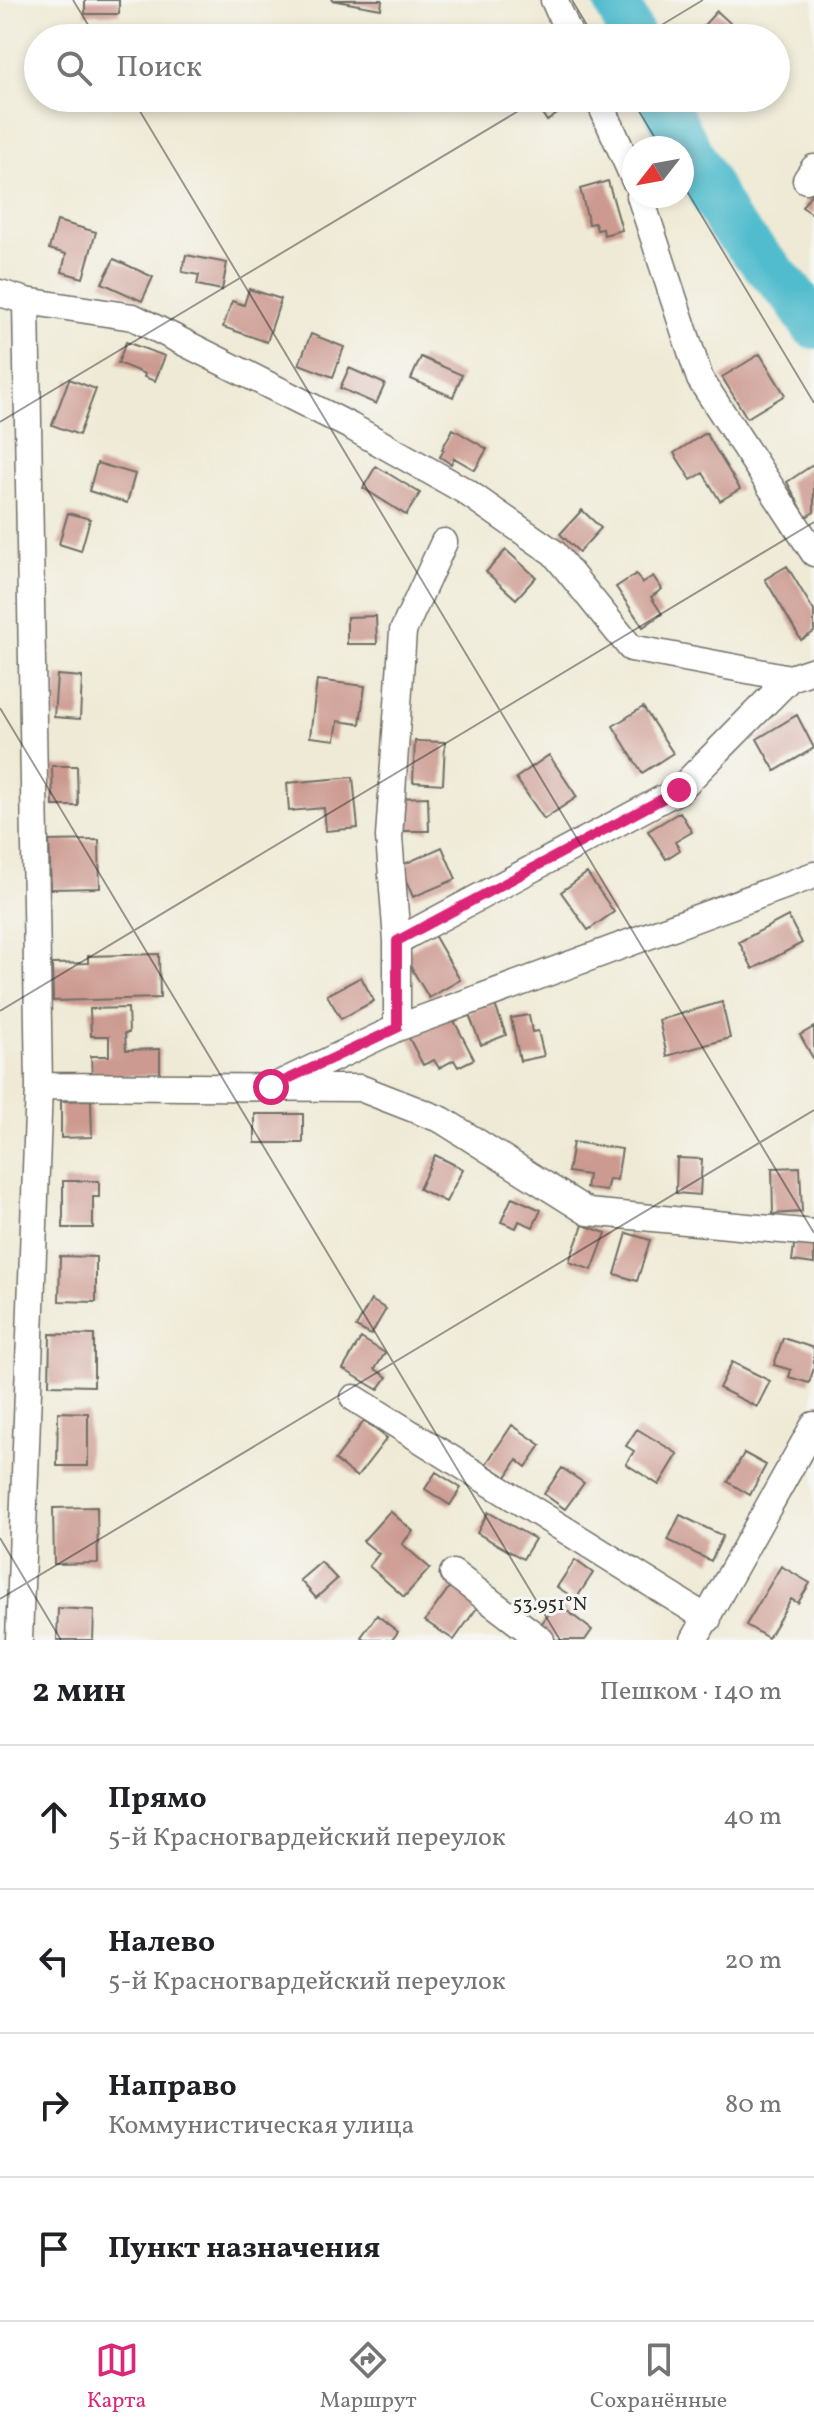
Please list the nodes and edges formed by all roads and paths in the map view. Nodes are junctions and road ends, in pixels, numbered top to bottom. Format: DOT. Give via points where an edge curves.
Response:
graph roads {
  1 [pos="554,0"];
  2 [pos="565,24"];
  3 [pos="604,112"];
  4 [pos="622,152"];
  5 [pos="644,208"];
  6 [pos="0,293"];
  7 [pos="26,301"];
  8 [pos="444,542"];
  9 [pos="814,553"];
  10 [pos="802,674"];
  11 [pos="811,883"];
  12 [pos="397,941"];
  13 [pos="397,1028"];
  14 [pos="39,1086"];
  15 [pos="271,1087"];
  16 [pos="814,1233"];
  17 [pos="354,1398"];
  18 [pos="814,1425"];
  19 [pos="453,1573"];
  20 [pos="701,1630"];
  21 [pos="19,1640"];
  22 [pos="541,1640"];
  1 -- 2 [label="street"];
  3 -- 4 [label="street"];
  5 -- 9 [label="street" via="700,379"];
  6 -- 7 [label="street"];
  7 -- 10 [label="street" via="133,317 350,426 465,491 554,553 631,648"];
  7 -- 14 [label="street"];
  8 -- 12 [label="street" via="403,631 389,837"];
  10 -- 12 [label="street" via="679,790"];
  11 -- 13 [label="street"];
  12 -- 13 [label="street"];
  13 -- 15 [label="street"];
  14 -- 15 [label="street"];
  14 -- 21 [label="street"];
  15 -- 16 [label="street" via="360,1088 442,1120 588,1212"];
  17 -- 20 [label="street"];
  18 -- 20 [label="street"];
  19 -- 22 [label="street"];
}
